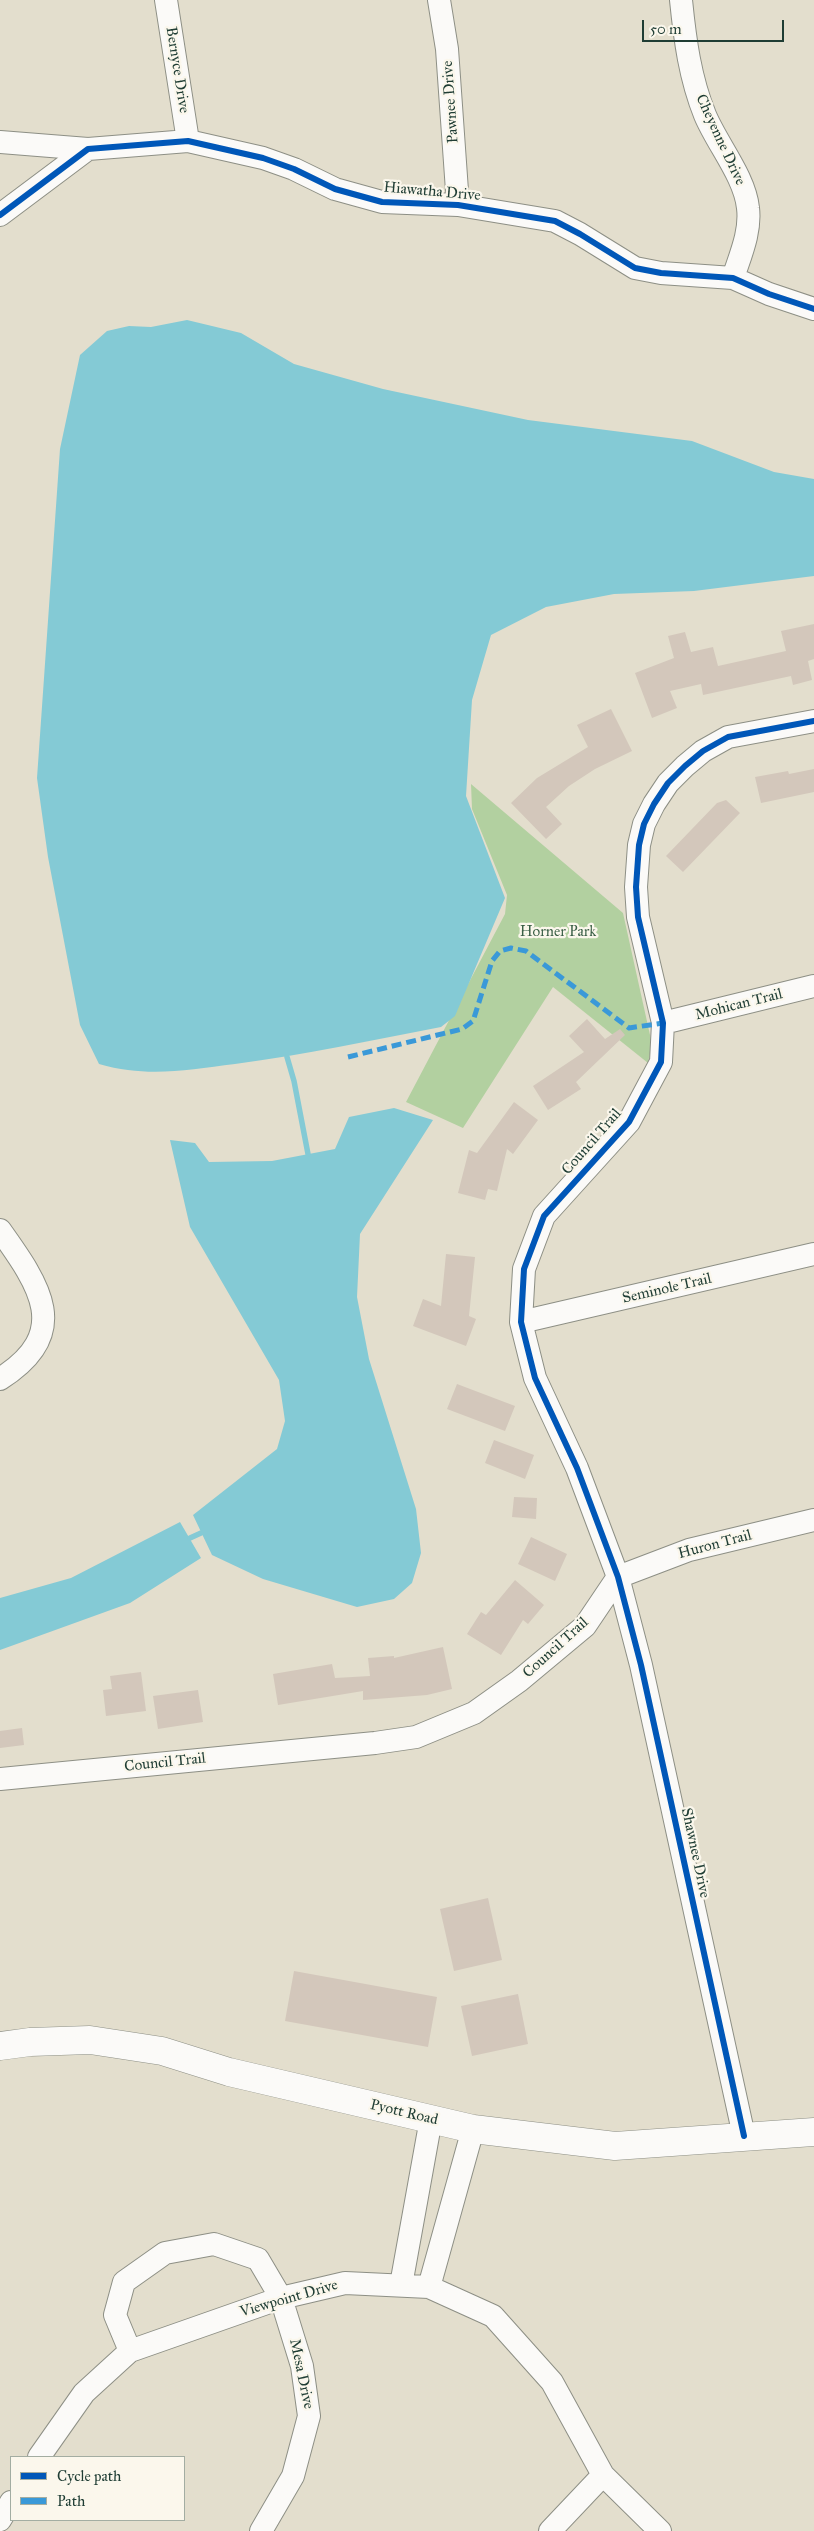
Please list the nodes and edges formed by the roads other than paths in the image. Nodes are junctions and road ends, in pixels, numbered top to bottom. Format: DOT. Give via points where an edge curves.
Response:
graph roads {
  1 [pos="166,0"];
  2 [pos="439,0"];
  3 [pos="681,0"];
  4 [pos="188,141"];
  5 [pos="0,142"];
  6 [pos="88,149"];
  7 [pos="458,205"];
  8 [pos="0,215"];
  9 [pos="733,278"];
  10 [pos="814,309"];
  11 [pos="814,721"];
  12 [pos="814,986"];
  13 [pos="663,1023"];
  14 [pos="0,1230"];
  15 [pos="814,1254"];
  16 [pos="521,1322"];
  17 [pos="0,1379"];
  18 [pos="814,1520"];
  19 [pos="618,1577"];
  20 [pos="0,1779"];
  21 [pos="0,2046"];
  22 [pos="431,2119"];
  23 [pos="473,2129"];
  24 [pos="814,2132"];
  25 [pos="744,2136"];
  26 [pos="401,2285"];
  27 [pos="429,2287"];
  28 [pos="281,2298"];
  29 [pos="130,2350"];
  30 [pos="41,2456"];
  31 [pos="603,2475"];
  32 [pos="10,2504"];
  33 [pos="0,2520"];
  34 [pos="261,2531"];
  35 [pos="550,2531"];
  36 [pos="660,2531"];
  1 -- 4 [label="street, Bernyce Drive"];
  2 -- 7 [label="street, Pawnee Drive" via="447,49"];
  3 -- 9 [label="street, Cheyenne Drive" via="686,53 695,87 745,194 748,208 748,226"];
  4 -- 6 [label="street, Hiawatha Drive"];
  4 -- 7 [label="street, Hiawatha Drive" via="263,158 335,189 382,202"];
  5 -- 6 [label="street, Hiawatha Drive"];
  6 -- 8 [label="street"];
  7 -- 9 [label="street, Hiawatha Drive" via="554,221 635,268"];
  9 -- 10 [label="street, Hiawatha Drive"];
  11 -- 13 [label="street, Council Trail" via="728,737 703,751 668,783 650,810 639,845 636,887 638,916"];
  12 -- 13 [label="street, Mohican Trail"];
  13 -- 16 [label="street, Council Trail" via="661,1062 629,1122 544,1216 524,1269"];
  14 -- 17 [label="street" via="30,1274 44,1314 35,1350"];
  15 -- 16 [label="street, Seminole Trail"];
  16 -- 19 [label="street, Council Trail" via="535,1378 581,1477"];
  18 -- 19 [label="street, Huron Trail" via="689,1550"];
  19 -- 20 [label="street, Council Trail" via="585,1626 519,1681 474,1712 416,1737"];
  19 -- 25 [label="street, Shawnee Drive" via="641,1665"];
  21 -- 22 [label="street, Pyott Road" via="90,2040 162,2051 229,2072"];
  22 -- 23 [label="street, Pyott Road"];
  22 -- 26 [label="street"];
  23 -- 25 [label="street, Pyott Road" via="615,2146"];
  23 -- 27 [label="street"];
  24 -- 25 [label="street, Pyott Road"];
  26 -- 27 [label="street, Viewpoint Drive"];
  26 -- 28 [label="street, Viewpoint Drive" via="345,2283"];
  27 -- 31 [label="street, Viewpoint Drive" via="493,2316 552,2382"];
  28 -- 29 [label="street, Viewpoint Drive"];
  28 -- 29 [label="street, Mesa Drive" via="258,2259 214,2244 165,2254 124,2282 115,2315"];
  28 -- 34 [label="street, Mesa Drive" via="302,2366 310,2416 293,2476"];
  29 -- 30 [label="street, Viewpoint Drive" via="84,2393"];
  31 -- 35 [label="street"];
  31 -- 36 [label="street, Viewpoint Drive"];
  32 -- 33 [label="street"];
}
